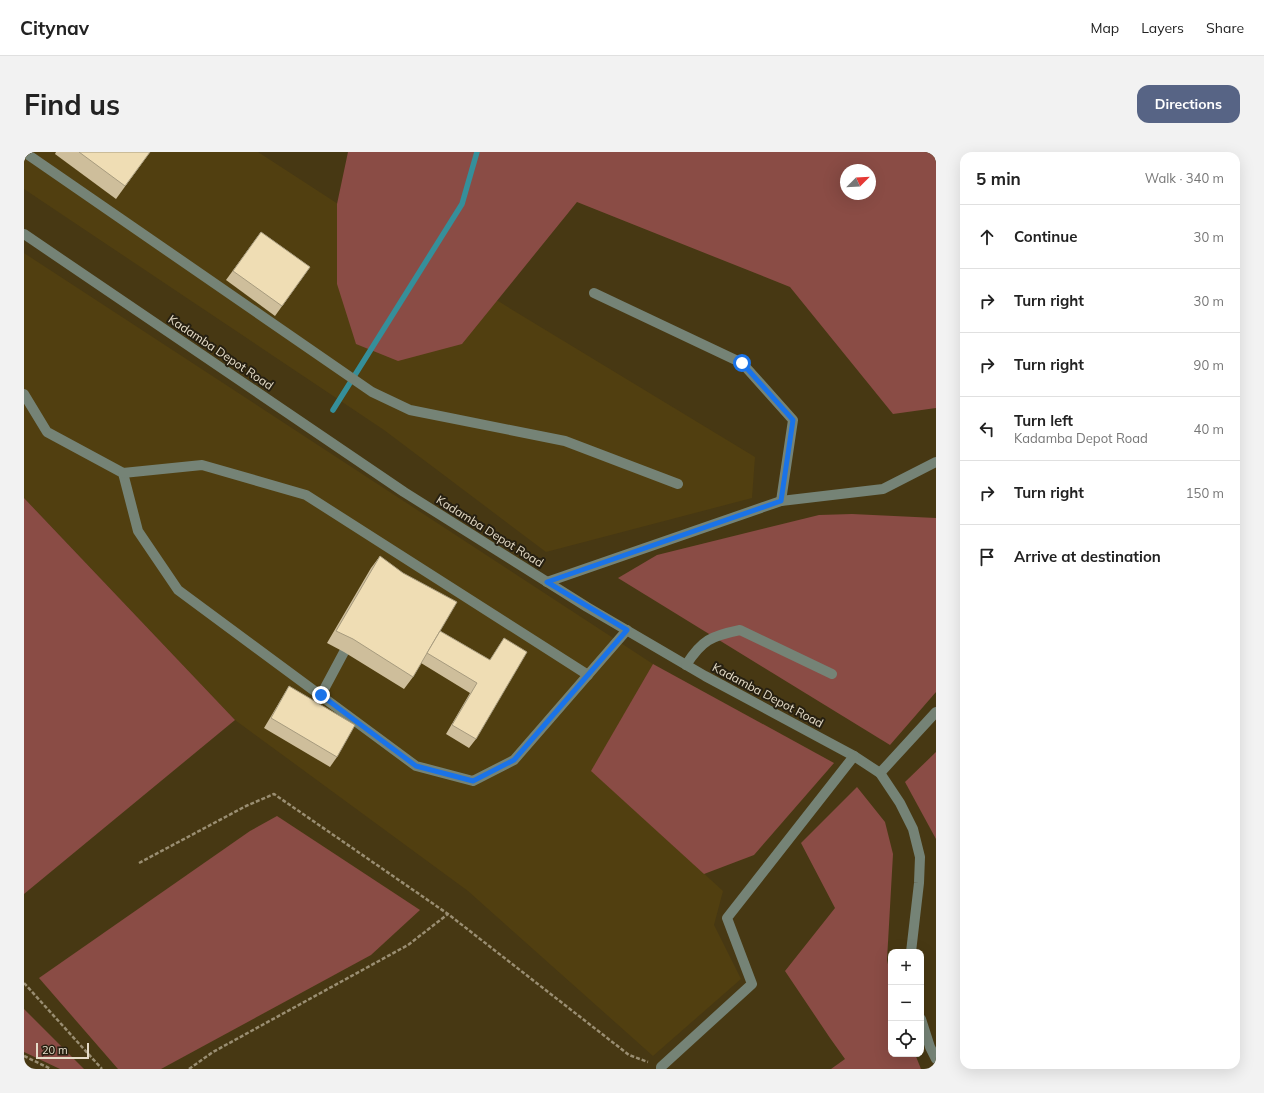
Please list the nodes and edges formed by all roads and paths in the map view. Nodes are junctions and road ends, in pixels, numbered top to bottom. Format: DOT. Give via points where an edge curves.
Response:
graph roads {
  1 [pos="24,152"];
  2 [pos="24,234"];
  3 [pos="594,293"];
  4 [pos="24,394"];
  5 [pos="936,462"];
  6 [pos="123,473"];
  7 [pos="678,484"];
  8 [pos="781,501"];
  9 [pos="547,582"];
  10 [pos="627,630"];
  11 [pos="344,652"];
  12 [pos="686,665"];
  13 [pos="832,674"];
  14 [pos="588,675"];
  15 [pos="321,695"];
  16 [pos="936,712"];
  17 [pos="854,756"];
  18 [pos="880,773"];
  19 [pos="139,863"];
  20 [pos="448,914"];
  21 [pos="911,949"];
  22 [pos="24,983"];
  23 [pos="922,1021"];
  24 [pos="24,1056"];
  25 [pos="936,1059"];
  26 [pos="661,1068"];
  27 [pos="51,1069"];
  28 [pos="102,1069"];
  29 [pos="189,1069"];
  1 -- 7 [label="street" via="372,392 410,410 565,441"];
  2 -- 9 [label="street, Kadamba Depot Road" via="404,492"];
  3 -- 8 [label="street" via="742,363 793,420"];
  4 -- 6 [label="street" via="47,432"];
  5 -- 8 [label="street" via="883,489"];
  6 -- 14 [label="street" via="202,465 306,495"];
  6 -- 15 [label="street" via="138,531 178,590"];
  8 -- 9 [label="street"];
  9 -- 10 [label="street, Kadamba Depot Road"];
  10 -- 12 [label="street, Kadamba Depot Road"];
  10 -- 14 [label="street"];
  11 -- 15 [label="street"];
  12 -- 13 [label="street" via="696,650 710,638 740,630"];
  12 -- 17 [label="street, Kadamba Depot Road"];
  14 -- 15 [label="street" via="514,760 473,781 416,766"];
  16 -- 18 [label="street"];
  17 -- 18 [label="street, Kadamba Depot Road"];
  17 -- 26 [label="street" via="727,918 752,984"];
  18 -- 21 [label="street, Kadamba Depot Road" via="913,829 920,857"];
  19 -- 20 [label="path" via="246,806 274,794"];
  20 -- 26 [label="path" via="629,1055"];
  20 -- 29 [label="path" via="408,945 213,1052"];
  22 -- 28 [label="path"];
  23 -- 25 [label="street"];
  24 -- 27 [label="path"];
}
